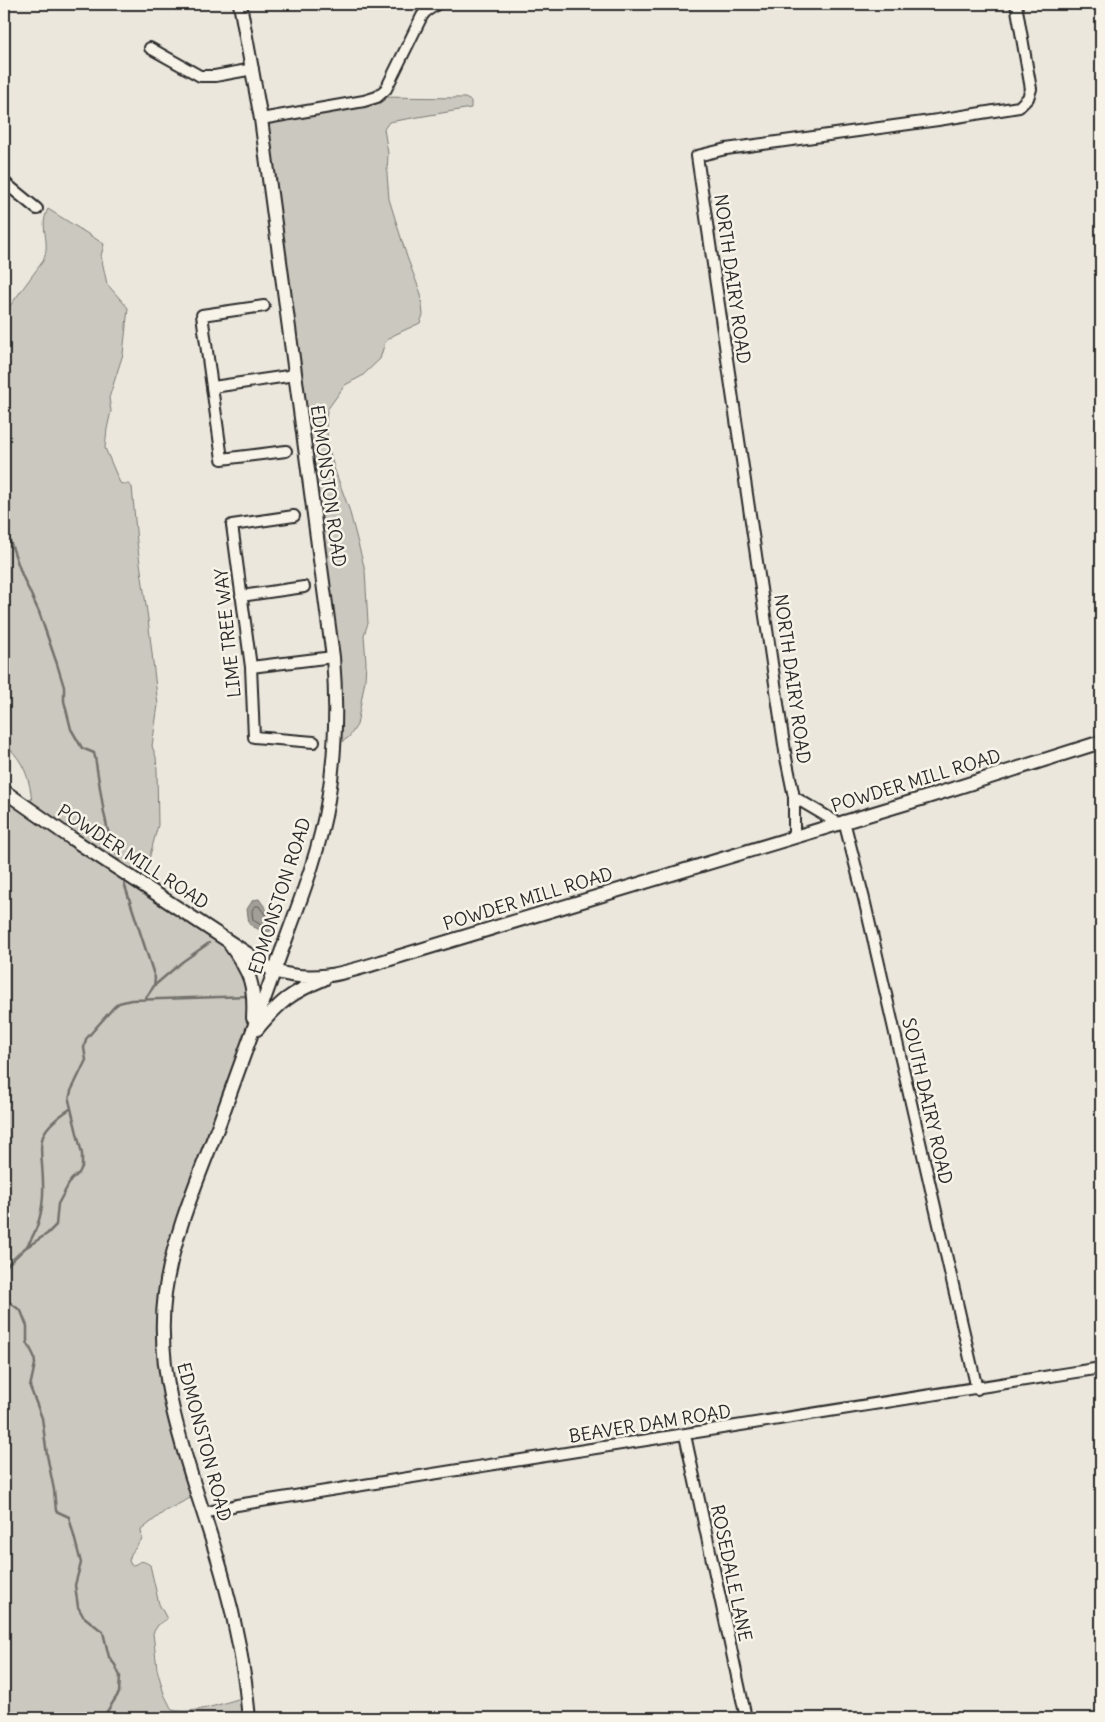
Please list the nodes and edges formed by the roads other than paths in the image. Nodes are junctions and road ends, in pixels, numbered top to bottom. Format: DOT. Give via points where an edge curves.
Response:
graph roads {
  1 [pos="240,4"];
  2 [pos="437,4"];
  3 [pos="1016,4"];
  4 [pos="150,48"];
  5 [pos="253,69"];
  6 [pos="261,119"];
  7 [pos="4,182"];
  8 [pos="37,208"];
  9 [pos="264,306"];
  10 [pos="295,376"];
  11 [pos="213,386"];
  12 [pos="286,451"];
  13 [pos="294,516"];
  14 [pos="304,586"];
  15 [pos="241,596"];
  16 [pos="333,657"];
  17 [pos="251,668"];
  18 [pos="314,742"];
  19 [pos="1101,742"];
  20 [pos="4,791"];
  21 [pos="794,797"];
  22 [pos="841,822"];
  23 [pos="794,837"];
  24 [pos="229,942"];
  25 [pos="274,971"];
  26 [pos="337,974"];
  27 [pos="252,1035"];
  28 [pos="1101,1368"];
  29 [pos="977,1389"];
  30 [pos="685,1435"];
  31 [pos="204,1513"];
  32 [pos="249,1718"];
  33 [pos="746,1718"];
  1 -- 5 [label="main road, EDMONSTON ROAD"];
  2 -- 6 [label="street" via="422,16 381,95 364,101"];
  3 -- 21 [label="street, NORTH DAIRY ROAD" via="1031,89 1019,107 726,149 697,156"];
  4 -- 5 [label="street" via="200,76"];
  5 -- 6 [label="main road, EDMONSTON ROAD"];
  6 -- 10 [label="main road, EDMONSTON ROAD"];
  7 -- 8 [label="street"];
  9 -- 11 [label="street" via="202,315"];
  10 -- 11 [label="street"];
  10 -- 16 [label="main road, EDMONSTON ROAD"];
  11 -- 12 [label="street" via="222,460"];
  13 -- 15 [label="street, LIME TREE WAY" via="232,525"];
  14 -- 15 [label="street"];
  15 -- 17 [label="street, LIME TREE WAY"];
  16 -- 17 [label="street"];
  16 -- 25 [label="main road, EDMONSTON ROAD" via="335,743 328,803 315,858"];
  17 -- 18 [label="street, LIME TREE WAY" via="254,737"];
  19 -- 22 [label="main road, POWDER MILL ROAD"];
  20 -- 24 [label="main road, POWDER MILL ROAD"];
  21 -- 22 [label="street"];
  21 -- 23 [label="street, NORTH DAIRY ROAD"];
  22 -- 23 [label="main road, POWDER MILL ROAD"];
  22 -- 29 [label="street, SOUTH DAIRY ROAD" via="864,899"];
  23 -- 26 [label="main road, POWDER MILL ROAD"];
  24 -- 25 [label="main road, POWDER MILL ROAD"];
  24 -- 27 [label="main road" via="249,975 252,987"];
  25 -- 26 [label="main road, POWDER MILL ROAD" via="315,978"];
  25 -- 27 [label="main road, EDMONSTON ROAD"];
  26 -- 27 [label="main road" via="294,992 280,1002"];
  27 -- 31 [label="main road, EDMONSTON ROAD" via="181,1227 164,1305 163,1350 171,1398"];
  28 -- 29 [label="street, BEAVER DAM ROAD"];
  29 -- 30 [label="street, BEAVER DAM ROAD"];
  30 -- 31 [label="street, BEAVER DAM ROAD" via="237,1505"];
  30 -- 33 [label="street, ROSEDALE LANE"];
  31 -- 32 [label="main road, EDMONSTON ROAD" via="235,1624"];
}
